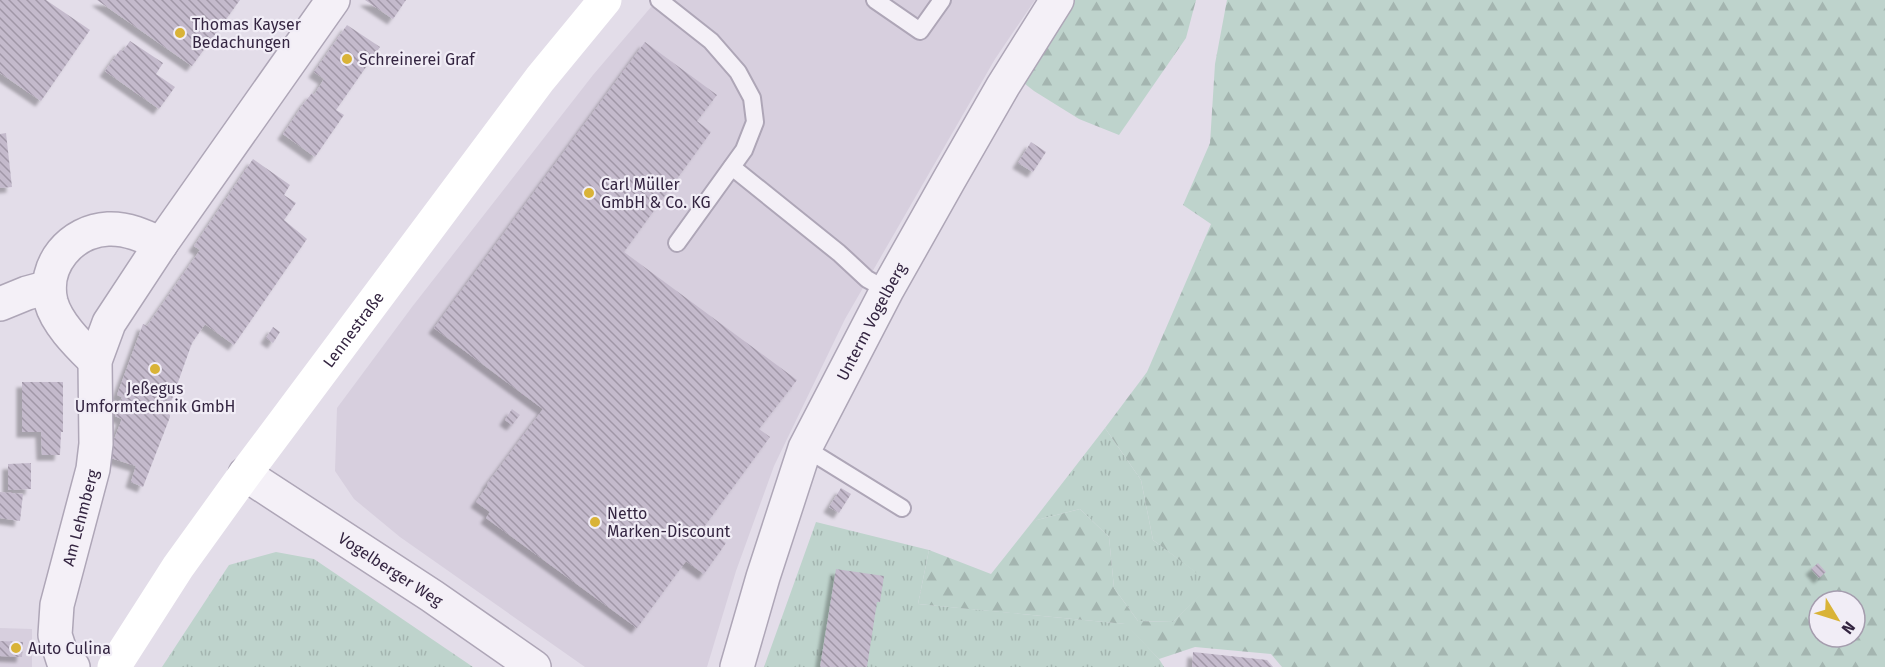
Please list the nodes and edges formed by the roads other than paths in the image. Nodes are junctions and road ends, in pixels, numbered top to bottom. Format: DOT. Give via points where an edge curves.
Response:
graph roads {
  1 [pos="333,0"];
  2 [pos="604,0"];
  3 [pos="659,0"];
  4 [pos="875,0"];
  5 [pos="942,0"];
  6 [pos="1057,0"];
  7 [pos="732,167"];
  8 [pos="677,243"];
  9 [pos="161,244"];
  10 [pos="49,287"];
  11 [pos="887,290"];
  12 [pos="0,304"];
  13 [pos="95,361"];
  14 [pos="805,448"];
  15 [pos="245,474"];
  16 [pos="902,508"];
  17 [pos="73,667"];
  18 [pos="114,667"];
  19 [pos="534,667"];
  20 [pos="737,667"];
  1 -- 9 [label="street, Am Lehmberg"];
  2 -- 15 [label="main road, Lennestraße" via="540,79"];
  3 -- 7 [label="lane" via="711,41 738,72 752,98 755,122"];
  4 -- 5 [label="lane" via="920,31"];
  6 -- 11 [label="street, Unterm Vogelberg" via="1003,86"];
  7 -- 8 [label="lane"];
  7 -- 11 [label="lane" via="867,279"];
  9 -- 10 [label="street" via="133,231 107,228 78,237 55,262"];
  9 -- 13 [label="street, Am Lehmberg" via="109,324"];
  10 -- 12 [label="street"];
  10 -- 13 [label="street" via="57,316"];
  11 -- 14 [label="street, Unterm Vogelberg"];
  13 -- 17 [label="street, Am Lehmberg" via="93,469 57,605 55,635 63,660"];
  14 -- 16 [label="lane"];
  14 -- 20 [label="street, Unterm Vogelberg"];
  15 -- 18 [label="main road, Lennestraße" via="178,567"];
  15 -- 19 [label="street, Vogelberger Weg"];
}
